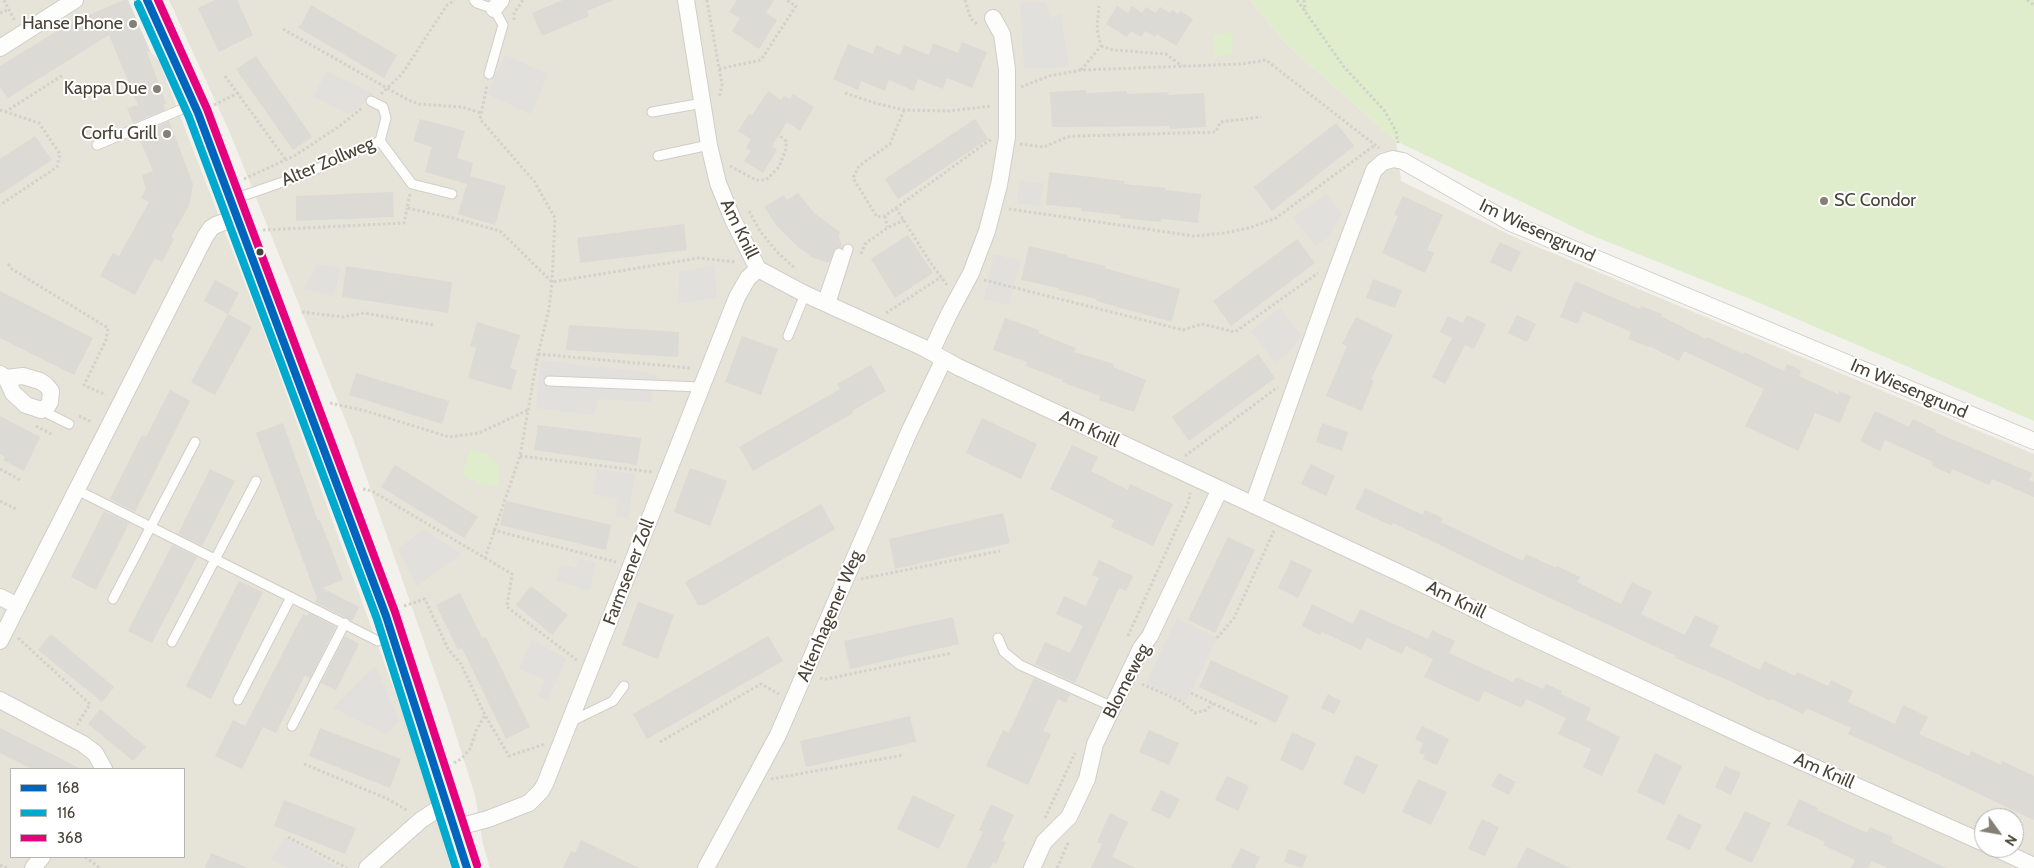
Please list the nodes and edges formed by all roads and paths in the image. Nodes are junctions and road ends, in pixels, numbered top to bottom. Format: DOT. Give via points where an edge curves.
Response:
graph roads {
  1 [pos="4,0"];
  2 [pos="74,0"];
  3 [pos="147,0"];
  4 [pos="455,0"];
  5 [pos="474,0"];
  6 [pos="686,0"];
  7 [pos="707,0"];
  8 [pos="786,0"];
  9 [pos="964,0"];
  10 [pos="1297,0"];
  11 [pos="1304,0"];
  12 [pos="2027,0"];
  13 [pos="498,4"];
  14 [pos="2034,5"];
  15 [pos="1099,6"];
  16 [pos="8,10"];
  17 [pos="0,12"];
  18 [pos="1305,12"];
  19 [pos="993,18"];
  20 [pos="283,29"];
  21 [pos="23,32"];
  22 [pos="984,32"];
  23 [pos="1101,46"];
  24 [pos="0,48"];
  25 [pos="1182,66"];
  26 [pos="719,69"];
  27 [pos="1081,70"];
  28 [pos="489,74"];
  29 [pos="63,75"];
  30 [pos="225,76"];
  31 [pos="389,88"];
  32 [pos="1019,88"];
  33 [pos="238,93"];
  34 [pos="845,93"];
  35 [pos="371,101"];
  36 [pos="710,103"];
  37 [pos="994,106"];
  38 [pos="196,108"];
  39 [pos="0,110"];
  40 [pos="904,110"];
  41 [pos="5,112"];
  42 [pos="652,112"];
  43 [pos="481,113"];
  44 [pos="1261,117"];
  45 [pos="779,135"];
  46 [pos="993,140"];
  47 [pos="380,141"];
  48 [pos="1017,144"];
  49 [pos="96,145"];
  50 [pos="710,145"];
  51 [pos="1375,145"];
  52 [pos="1380,149"];
  53 [pos="658,156"];
  54 [pos="286,160"];
  55 [pos="1403,161"];
  56 [pos="732,174"];
  57 [pos="243,180"];
  58 [pos="412,184"];
  59 [pos="452,194"];
  60 [pos="0,205"];
  61 [pos="746,207"];
  62 [pos="234,208"];
  63 [pos="408,208"];
  64 [pos="896,208"];
  65 [pos="1003,209"];
  66 [pos="885,216"];
  67 [pos="904,220"];
  68 [pos="887,228"];
  69 [pos="263,230"];
  70 [pos="848,249"];
  71 [pos="839,253"];
  72 [pos="858,261"];
  73 [pos="8,264"];
  74 [pos="758,269"];
  75 [pos="798,271"];
  76 [pos="1319,272"];
  77 [pos="941,277"];
  78 [pos="978,278"];
  79 [pos="552,282"];
  80 [pos="952,292"];
  81 [pos="804,294"];
  82 [pos="826,304"];
  83 [pos="302,312"];
  84 [pos="891,318"];
  85 [pos="434,324"];
  86 [pos="788,336"];
  87 [pos="538,354"];
  88 [pos="938,355"];
  89 [pos="697,369"];
  90 [pos="3,376"];
  91 [pos="549,381"];
  92 [pos="1278,386"];
  93 [pos="700,387"];
  94 [pos="106,395"];
  95 [pos="330,403"];
  96 [pos="41,410"];
  97 [pos="529,410"];
  98 [pos="69,424"];
  99 [pos="2034,441"];
  100 [pos="195,442"];
  101 [pos="520,456"];
  102 [pos="1185,456"];
  103 [pos="0,469"];
  104 [pos="656,472"];
  105 [pos="22,481"];
  106 [pos="256,481"];
  107 [pos="363,489"];
  108 [pos="77,490"];
  109 [pos="1220,490"];
  110 [pos="0,501"];
  111 [pos="1254,505"];
  112 [pos="16,509"];
  113 [pos="150,527"];
  114 [pos="1276,528"];
  115 [pos="493,530"];
  116 [pos="1000,552"];
  117 [pos="485,558"];
  118 [pos="216,560"];
  119 [pos="620,564"];
  120 [pos="858,580"];
  121 [pos="0,597"];
  122 [pos="291,597"];
  123 [pos="113,599"];
  124 [pos="18,606"];
  125 [pos="404,606"];
  126 [pos="345,623"];
  127 [pos="3,634"];
  128 [pos="392,634"];
  129 [pos="998,638"];
  130 [pos="1217,638"];
  131 [pos="172,642"];
  132 [pos="952,653"];
  133 [pos="581,663"];
  134 [pos="816,678"];
  135 [pos="1141,684"];
  136 [pos="624,686"];
  137 [pos="1190,694"];
  138 [pos="783,696"];
  139 [pos="0,700"];
  140 [pos="238,700"];
  141 [pos="1213,704"];
  142 [pos="1113,707"];
  143 [pos="486,715"];
  144 [pos="570,722"];
  145 [pos="1259,725"];
  146 [pos="292,726"];
  147 [pos="70,737"];
  148 [pos="550,742"];
  149 [pos="660,742"];
  150 [pos="904,755"];
  151 [pos="304,764"];
  152 [pos="103,768"];
  153 [pos="436,770"];
  154 [pos="763,781"];
  155 [pos="447,803"];
  156 [pos="421,820"];
  157 [pos="455,828"];
  158 [pos="288,837"];
  159 [pos="1974,839"];
  160 [pos="41,858"];
  161 [pos="86,858"];
  162 [pos="2017,858"];
  163 [pos="0,865"];
  164 [pos="2034,866"];
  165 [pos="7,868"];
  166 [pos="33,868"];
  167 [pos="100,868"];
  168 [pos="347,868"];
  169 [pos="368,868"];
  170 [pos="467,868"];
  171 [pos="706,868"];
  172 [pos="1032,868"];
  1 -- 16 [label="path"];
  2 -- 21 [label="street"];
  3 -- 38 [label="street"];
  4 -- 31 [label="path" via="447,5 402,74"];
  5 -- 13 [label="lane"];
  6 -- 36 [label="street, Am Knill"];
  7 -- 26 [label="path"];
  8 -- 26 [label="path" via="796,6 761,60"];
  9 -- 22 [label="path" via="971,19"];
  10 -- 18 [label="path"];
  11 -- 18 [label="path"];
  12 -- 14 [label="path"];
  13 -- 28 [label="lane" via="503,25"];
  15 -- 23 [label="path" via="1097,28"];
  16 -- 17 [label="path"];
  16 -- 21 [label="path"];
  18 -- 55 [label="path" via="1344,67 1384,110 1396,132"];
  19 -- 88 [label="street" via="1002,34 1008,69 1007,137 987,231 971,273 949,314"];
  20 -- 31 [label="path"];
  21 -- 24 [label="street"];
  23 -- 25 [label="path" via="1113,50 1166,54"];
  23 -- 27 [label="path"];
  25 -- 27 [label="path"];
  25 -- 51 [label="path" via="1266,60"];
  26 -- 36 [label="path" via="722,85"];
  27 -- 32 [label="path" via="1049,76"];
  28 -- 43 [label="path"];
  29 -- 41 [label="path"];
  30 -- 33 [label="path, Alter Zollweg"];
  31 -- 35 [label="path"];
  31 -- 43 [label="path" via="419,104 462,107"];
  33 -- 38 [label="path"];
  33 -- 54 [label="path, Alter Zollweg"];
  34 -- 40 [label="path"];
  35 -- 47 [label="lane, Alter Zollweg" via="383,107 386,118"];
  35 -- 54 [label="path" via="341,126"];
  36 -- 42 [label="lane"];
  36 -- 50 [label="street, Am Knill"];
  37 -- 40 [label="path" via="948,111"];
  38 -- 49 [label="lane"];
  38 -- 62 [label="street"];
  39 -- 41 [label="path"];
  40 -- 66 [label="path" via="890,144 859,166 853,178 877,216"];
  41 -- 60 [label="path" via="39,123 60,154 60,160 56,167"];
  43 -- 79 [label="path" via="480,119 534,181 554,218"];
  44 -- 48 [label="path" via="1220,122 1216,132 1073,136 1044,147"];
  45 -- 56 [label="path, Am Knill" via="786,141 786,149 779,167 766,180 756,180 729,165"];
  46 -- 64 [label="path"];
  47 -- 58 [label="lane"];
  47 -- 62 [label="lane, Alter Zollweg"];
  50 -- 53 [label="lane"];
  50 -- 74 [label="street, Am Knill" via="718,183"];
  51 -- 52 [label="path"];
  51 -- 65 [label="path" via="1276,218 1224,233 1194,236"];
  54 -- 57 [label="path"];
  55 -- 99 [label="street, Im Wiesengrund" via="1511,223"];
  55 -- 111 [label="street" via="1383,162 1374,170"];
  58 -- 59 [label="lane"];
  58 -- 63 [label="path"];
  61 -- 75 [label="path" via="771,245"];
  62 -- 108 [label="street" via="205,237"];
  62 -- 128 [label="street"];
  63 -- 69 [label="path" via="404,223"];
  63 -- 79 [label="path" via="500,231"];
  64 -- 66 [label="path"];
  64 -- 67 [label="path"];
  66 -- 68 [label="path"];
  67 -- 68 [label="path"];
  67 -- 77 [label="path"];
  68 -- 72 [label="path" via="865,244"];
  70 -- 82 [label="lane"];
  71 -- 82 [label="lane"];
  73 -- 94 [label="path" via="108,328 106,340 84,385"];
  74 -- 79 [label="path" via="735,262 699,258"];
  74 -- 81 [label="street, Am Knill"];
  74 -- 93 [label="street, Farmsener Zoll" via="748,278 737,298"];
  76 -- 78 [label="path" via="1235,332 1202,324 1183,330"];
  77 -- 80 [label="path"];
  77 -- 84 [label="path" via="883,314"];
  79 -- 87 [label="path"];
  81 -- 82 [label="street, Am Knill"];
  81 -- 86 [label="lane"];
  82 -- 88 [label="street, Am Knill"];
  83 -- 85 [label="path" via="343,317 364,313"];
  87 -- 89 [label="path"];
  87 -- 97 [label="path"];
  88 -- 109 [label="street, Am Knill"];
  88 -- 171 [label="street, Altenhagener Weg" via="909,432 778,735"];
  90 -- 96 [label="street" via="19,400"];
  90 -- 96 [label="street" via="34,378 46,384 51,391 51,399"];
  91 -- 93 [label="lane"];
  92 -- 102 [label="path"];
  93 -- 144 [label="street, Farmsener Zoll"];
  95 -- 97 [label="path" via="449,437 479,433"];
  96 -- 98 [label="lane"];
  97 -- 101 [label="path"];
  100 -- 113 [label="lane"];
  101 -- 104 [label="path"];
  101 -- 115 [label="path"];
  103 -- 105 [label="path"];
  106 -- 118 [label="lane"];
  107 -- 117 [label="path" via="372,490"];
  108 -- 113 [label="lane"];
  108 -- 124 [label="street"];
  109 -- 111 [label="street, Am Knill"];
  109 -- 142 [label="street, Blomeweg"];
  110 -- 112 [label="path"];
  111 -- 159 [label="street, Am Knill" via="1760,743"];
  113 -- 118 [label="lane"];
  113 -- 123 [label="lane"];
  114 -- 130 [label="path" via="1234,618"];
  115 -- 117 [label="path"];
  115 -- 119 [label="path"];
  116 -- 120 [label="path"];
  117 -- 133 [label="path" via="512,574 507,607"];
  118 -- 122 [label="lane"];
  118 -- 131 [label="lane"];
  121 -- 124 [label="street"];
  122 -- 126 [label="lane"];
  122 -- 140 [label="lane"];
  124 -- 127 [label="street"];
  125 -- 143 [label="path" via="425,599 448,650 461,664"];
  126 -- 128 [label="lane" via="378,641"];
  126 -- 146 [label="lane"];
  127 -- 147 [label="path" via="90,704"];
  128 -- 153 [label="street"];
  129 -- 142 [label="lane" via="1004,652 1020,665"];
  132 -- 134 [label="path" via="826,679"];
  135 -- 141 [label="path" via="1180,701 1195,713"];
  136 -- 144 [label="lane" via="613,701"];
  137 -- 141 [label="path"];
  138 -- 149 [label="path" via="761,684"];
  139 -- 147 [label="street"];
  141 -- 145 [label="path"];
  142 -- 172 [label="street, Blomeweg" via="1095,744 1087,779 1069,817 1044,842"];
  143 -- 148 [label="path" via="509,756"];
  143 -- 153 [label="path" via="470,749 461,759"];
  144 -- 157 [label="street, Farmsener Zoll" via="545,784 535,797 488,818"];
  147 -- 152 [label="street" via="95,753"];
  150 -- 154 [label="path"];
  151 -- 156 [label="path" via="388,799"];
  153 -- 155 [label="street"];
  155 -- 156 [label="street"];
  155 -- 157 [label="street"];
  156 -- 169 [label="street"];
  157 -- 170 [label="street"];
  158 -- 168 [label="path"];
  160 -- 166 [label="street"];
  161 -- 167 [label="path"];
  162 -- 164 [label="street"];
  163 -- 165 [label="path"];
}
